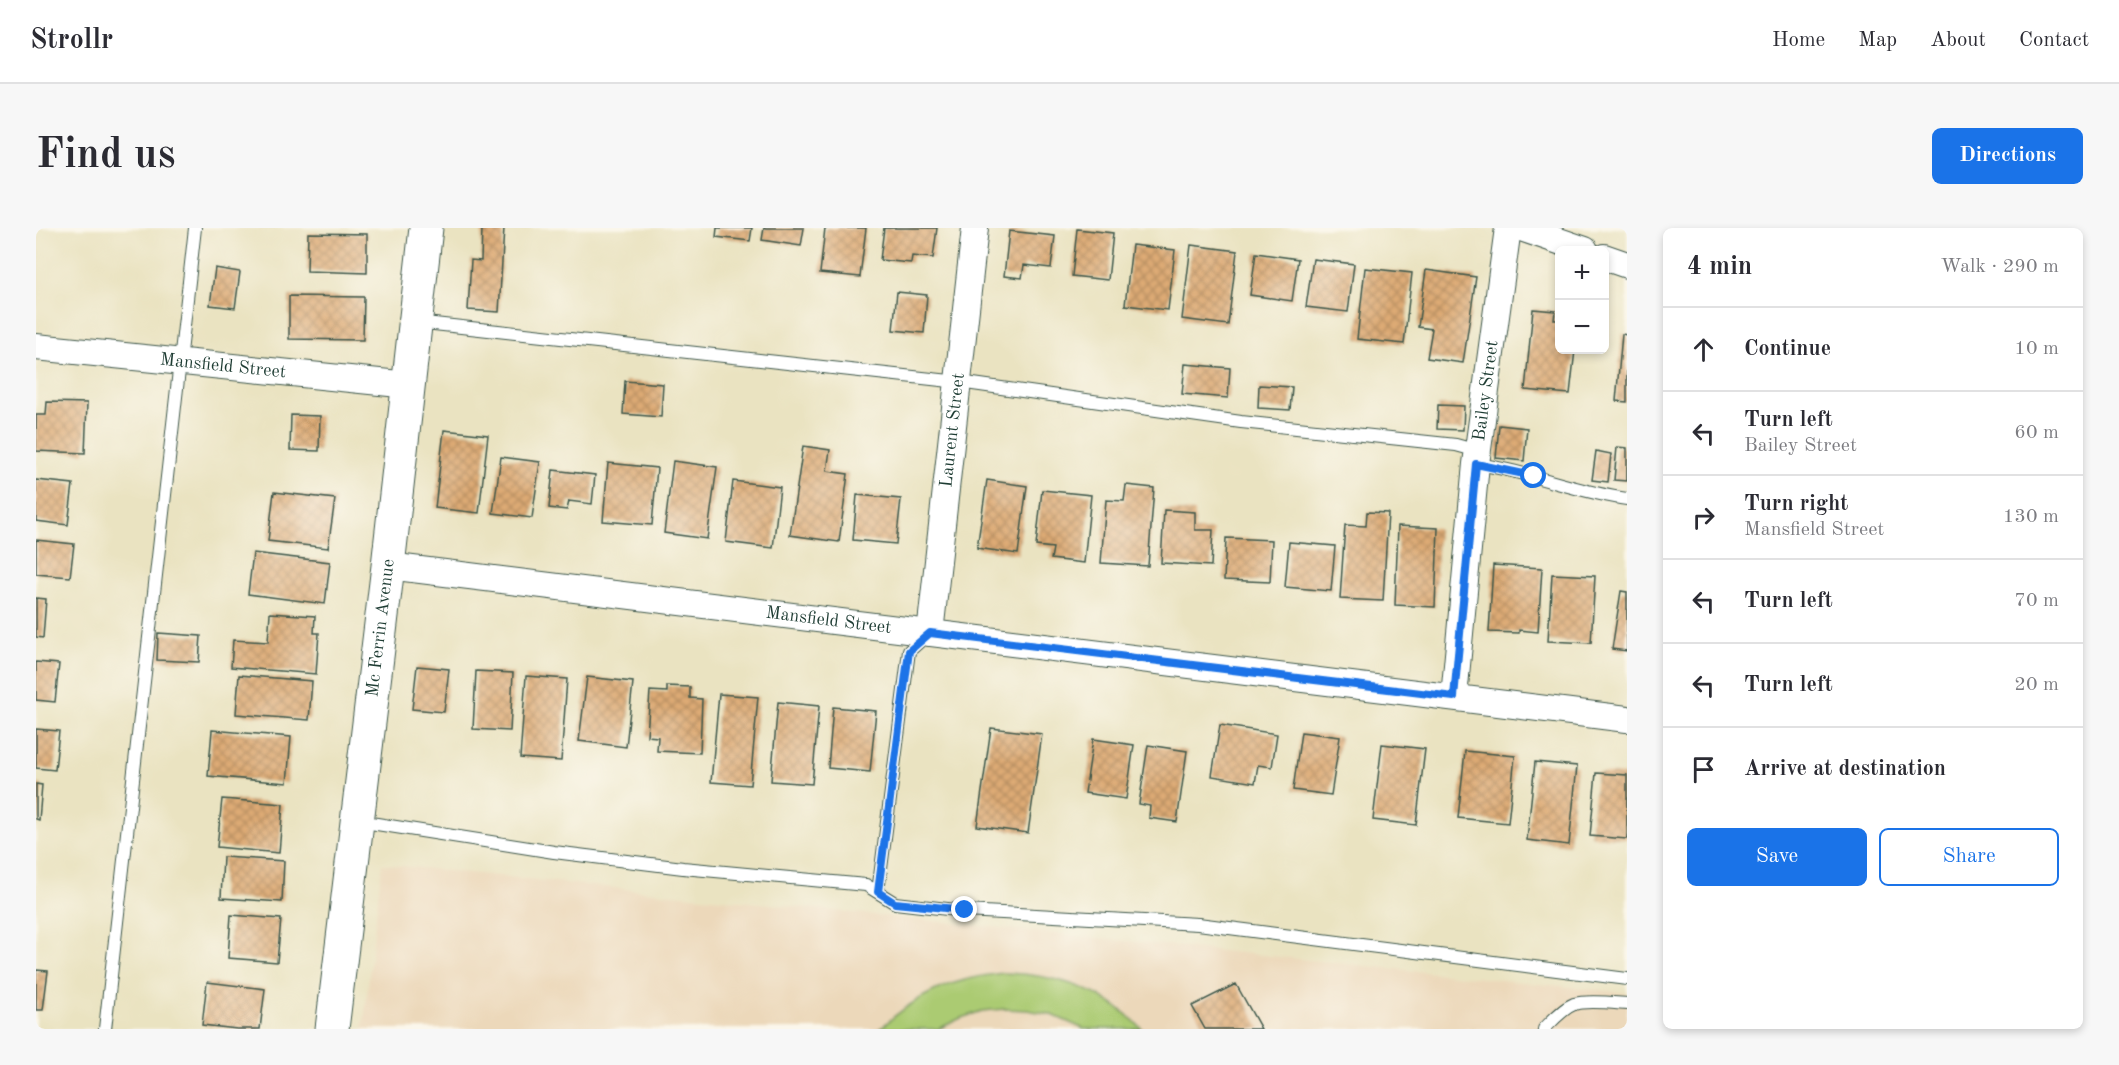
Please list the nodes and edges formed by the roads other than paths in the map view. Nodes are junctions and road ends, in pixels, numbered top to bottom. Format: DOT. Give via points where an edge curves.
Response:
graph roads {
  1 [pos="195,228"];
  2 [pos="426,228"];
  3 [pos="975,228"];
  4 [pos="1508,228"];
  5 [pos="1521,228"];
  6 [pos="1573,246"];
  7 [pos="1609,259"];
  8 [pos="1627,266"];
  9 [pos="415,322"];
  10 [pos="36,347"];
  11 [pos="180,361"];
  12 [pos="959,382"];
  13 [pos="409,385"];
  14 [pos="1477,457"];
  15 [pos="1627,499"];
  16 [pos="388,566"];
  17 [pos="930,633"];
  18 [pos="1454,697"];
  19 [pos="1627,719"];
  20 [pos="357,820"];
  21 [pos="878,892"];
  22 [pos="1627,979"];
  23 [pos="1627,1004"];
  24 [pos="105,1029"];
  25 [pos="332,1029"];
  26 [pos="1544,1029"];
  1 -- 11 [label="lane"];
  2 -- 9 [label="street, Mc Ferrin Avenue"];
  3 -- 12 [label="street, Laurent Street"];
  4 -- 14 [label="street, Bailey Street"];
  5 -- 6 [label="street"];
  7 -- 8 [label="street"];
  9 -- 12 [label="lane"];
  9 -- 13 [label="street, Mc Ferrin Avenue"];
  10 -- 11 [label="street, Mansfield Street"];
  11 -- 13 [label="street, Mansfield Street"];
  11 -- 24 [label="lane"];
  12 -- 14 [label="lane" via="1240,422 1456,445"];
  12 -- 17 [label="street, Laurent Street"];
  13 -- 16 [label="street, Mc Ferrin Avenue"];
  14 -- 15 [label="lane" via="1602,496"];
  14 -- 18 [label="street, Bailey Street"];
  16 -- 17 [label="street, Mansfield Street"];
  16 -- 20 [label="street, Mc Ferrin Avenue"];
  17 -- 18 [label="street, Mansfield Street"];
  17 -- 21 [label="lane" via="909,651"];
  18 -- 19 [label="street, Mansfield Street"];
  20 -- 21 [label="lane" via="554,852 866,885"];
  20 -- 25 [label="street, Mc Ferrin Avenue"];
  21 -- 22 [label="lane" via="895,903 1198,924"];
  23 -- 26 [label="lane" via="1574,1004"];
}
